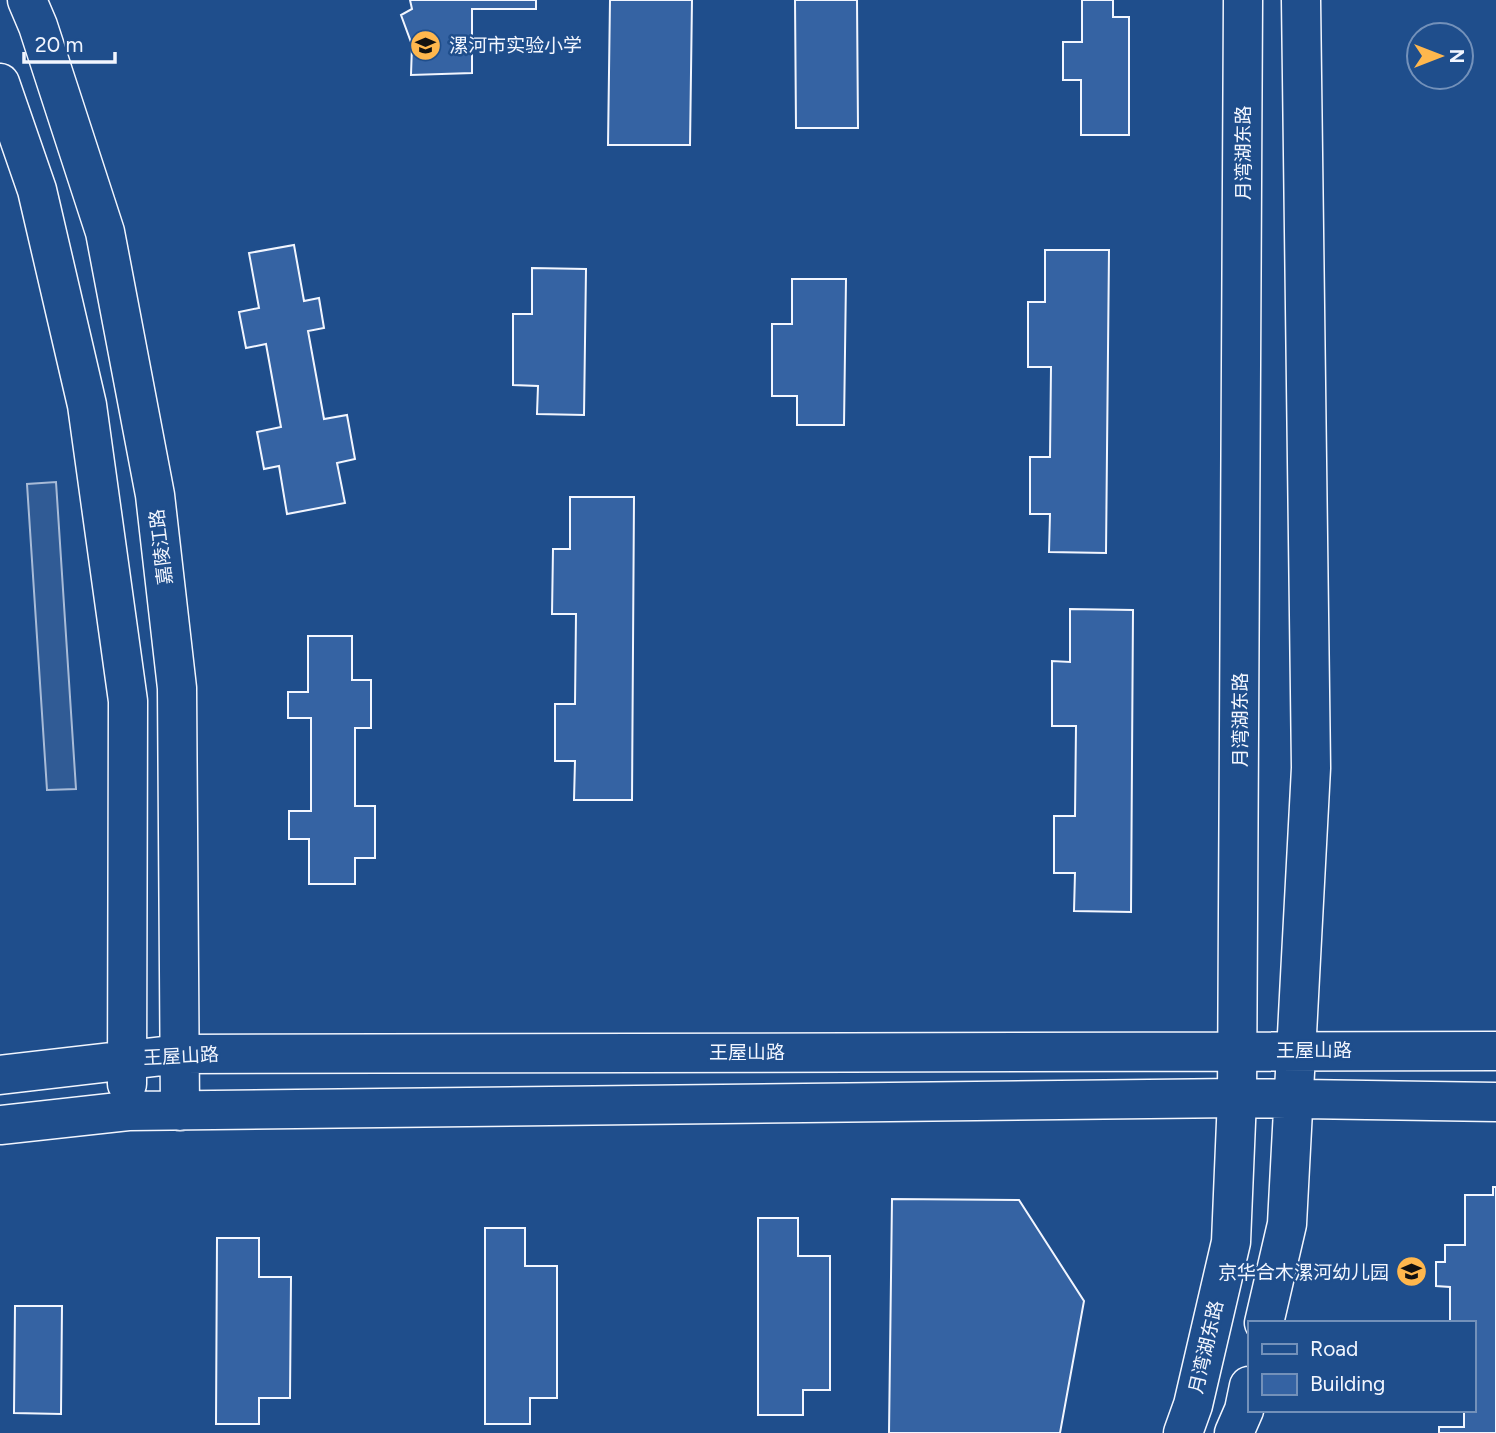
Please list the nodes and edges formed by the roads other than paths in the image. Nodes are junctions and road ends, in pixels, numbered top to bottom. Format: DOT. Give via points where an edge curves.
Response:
graph roads {
  1 [pos="27,0"];
  2 [pos="1243,0"];
  3 [pos="1301,0"];
  4 [pos="0,83"];
  5 [pos="1239,1050"];
  6 [pos="1296,1051"];
  7 [pos="1496,1051"];
  8 [pos="180,1054"];
  9 [pos="127,1060"];
  10 [pos="0,1075"];
  11 [pos="1237,1098"];
  12 [pos="1294,1099"];
  13 [pos="1496,1102"];
  14 [pos="128,1111"];
  15 [pos="180,1111"];
  16 [pos="0,1125"];
  17 [pos="1264,1321"];
  18 [pos="1248,1391"];
  19 [pos="1183,1433"];
  20 [pos="1234,1433"];
  1 -- 8 [label="street, 嘉陵江路" via="104,232 155,495 177,688"];
  2 -- 5 [label="street, 月湾湖东路"];
  3 -- 6 [label="street" via="1311,768"];
  4 -- 9 [label="street" via="37,190 87,405 128,701"];
  5 -- 6 [label="street, 王屋山路"];
  5 -- 8 [label="street, 王屋山路"];
  5 -- 11 [label="street, 月湾湖东路"];
  6 -- 7 [label="street, 王屋山路"];
  6 -- 12 [label="street"];
  8 -- 9 [label="street, 王屋山路"];
  8 -- 15 [label="street, 嘉陵江路"];
  9 -- 10 [label="street, 王屋山路"];
  9 -- 14 [label="street"];
  11 -- 12 [label="street"];
  11 -- 15 [label="street"];
  11 -- 19 [label="street, 月湾湖东路" via="1231,1242"];
  12 -- 13 [label="street"];
  12 -- 17 [label="street" via="1287,1224"];
  14 -- 15 [label="street"];
  14 -- 16 [label="street"];
  18 -- 20 [label="street"];
}
